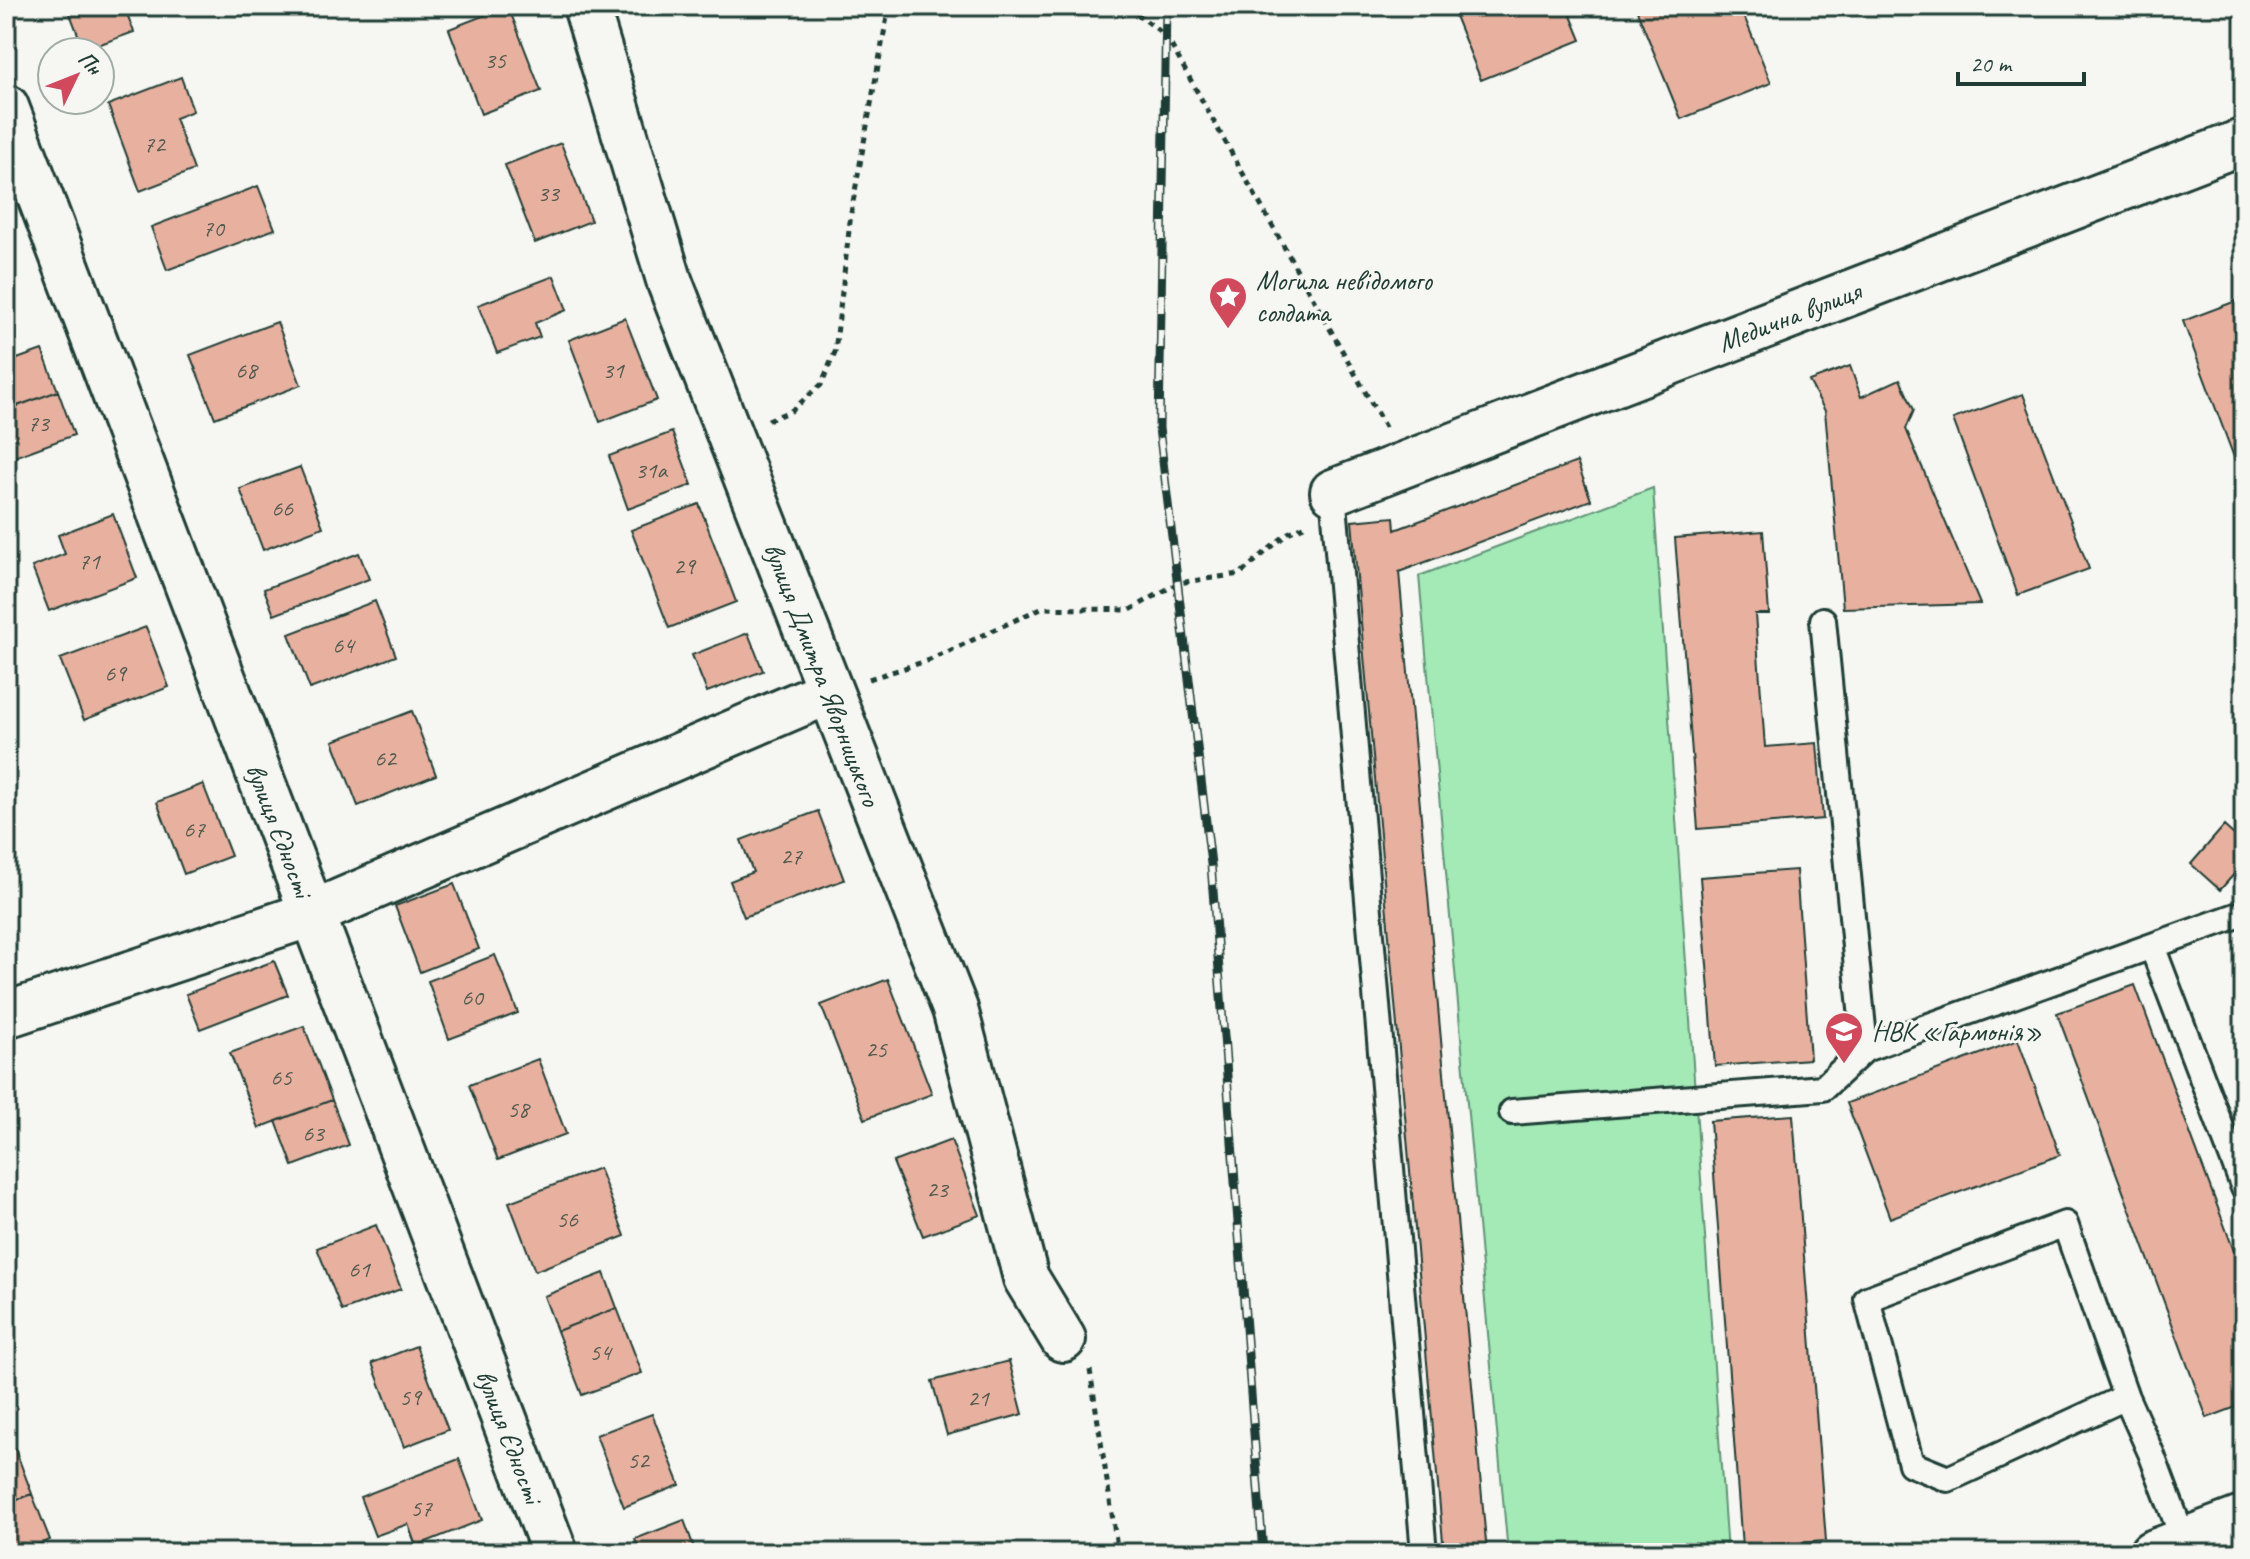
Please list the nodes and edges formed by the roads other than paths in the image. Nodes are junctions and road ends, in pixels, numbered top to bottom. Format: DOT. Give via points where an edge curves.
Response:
graph roads {
  1 [pos="586,6"];
  2 [pos="6,107"];
  3 [pos="2244,141"];
  4 [pos="1334,502"];
  5 [pos="1823,620"];
  6 [pos="830,691"];
  7 [pos="2244,913"];
  8 [pos="311,914"];
  9 [pos="2152,946"];
  10 [pos="6,1015"];
  11 [pos="1865,1049"];
  12 [pos="1512,1112"];
  13 [pos="2244,1188"];
  14 [pos="1063,1339"];
  15 [pos="2126,1397"];
  16 [pos="2244,1518"];
  17 [pos="2168,1547"];
  18 [pos="555,1553"];
  19 [pos="1424,1553"];
  1 -- 6 [label="street, вулиця Дмитра Яворницького" via="670,283"];
  2 -- 8 [label="street, вулиця Єдності"];
  3 -- 4 [label="street, Медична вулиця" via="1406,464"];
  4 -- 19 [label="lane"];
  5 -- 11 [label="lane"];
  6 -- 8 [label="street"];
  6 -- 14 [label="street, вулиця Дмитра Яворницького" via="955,1009 1026,1278"];
  7 -- 9 [label="lane"];
  8 -- 10 [label="street"];
  8 -- 18 [label="street, вулиця Єдності"];
  9 -- 11 [label="lane"];
  9 -- 13 [label="lane"];
  11 -- 12 [label="lane" via="1823,1088"];
  15 -- 15 [label="lane" via="2065,1224 1867,1299 1911,1464 1948,1479"];
  15 -- 17 [label="lane" via="2151,1453"];
  16 -- 17 [label="street"];
}
